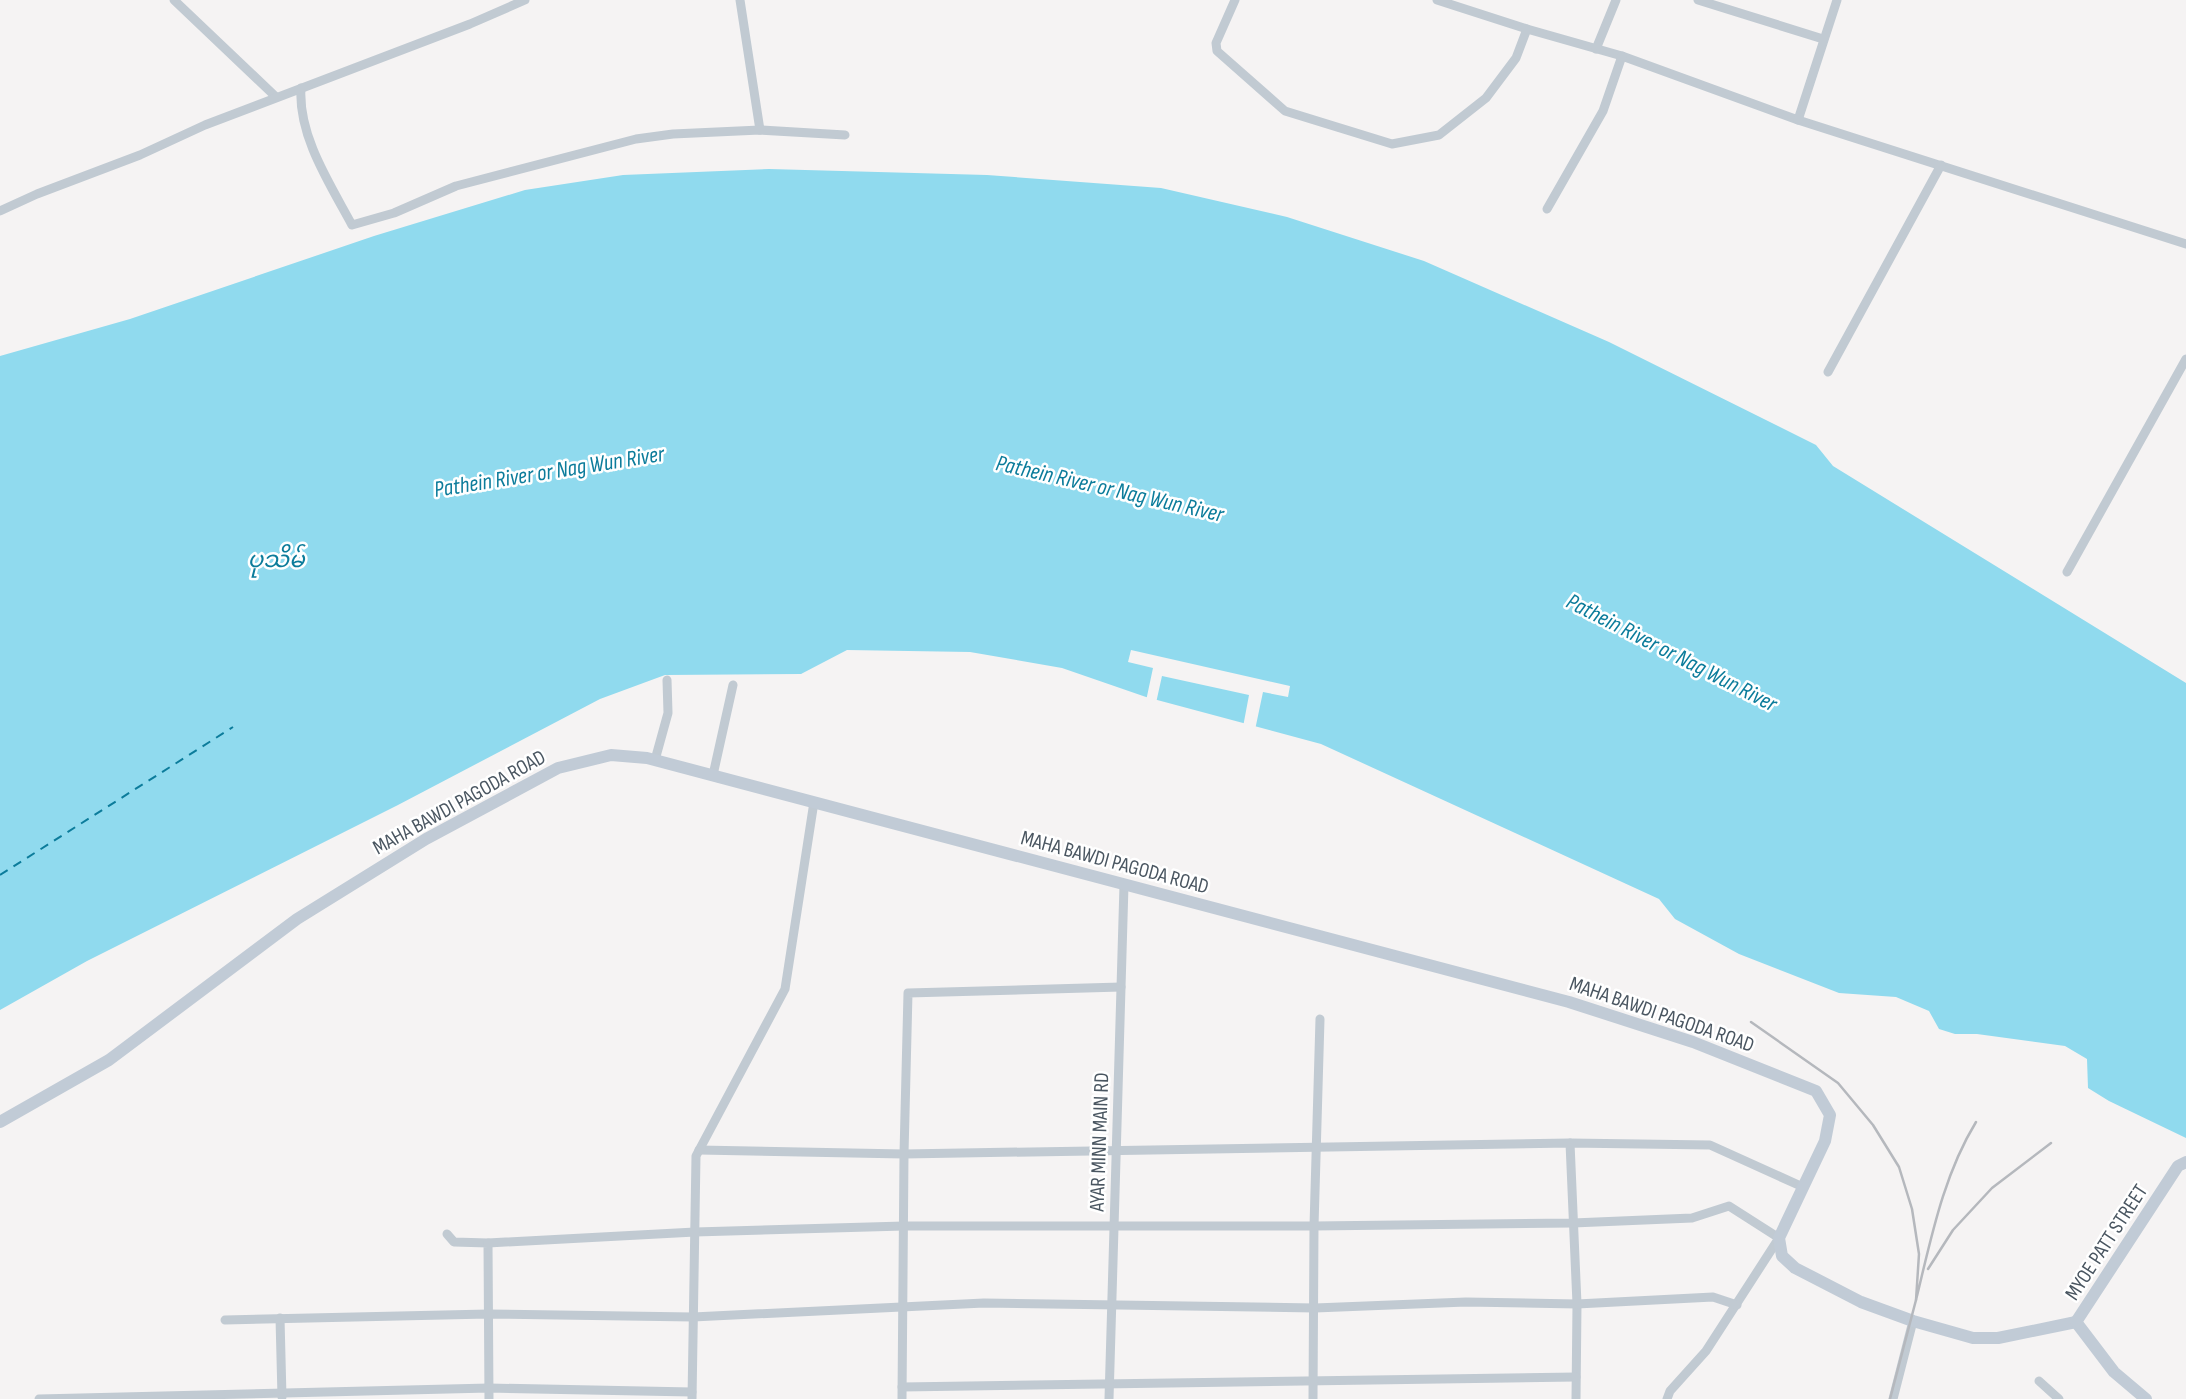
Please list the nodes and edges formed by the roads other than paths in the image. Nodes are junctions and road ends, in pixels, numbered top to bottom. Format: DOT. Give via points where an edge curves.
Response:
graph roads {
  1 [pos="174,0"];
  2 [pos="525,0"];
  3 [pos="740,0"];
  4 [pos="1235,0"];
  5 [pos="1437,0"];
  6 [pos="1616,0"];
  7 [pos="1698,0"];
  8 [pos="1837,0"];
  9 [pos="1527,29"];
  10 [pos="1823,39"];
  11 [pos="1596,49"];
  12 [pos="1622,57"];
  13 [pos="301,88"];
  14 [pos="276,97"];
  15 [pos="1798,120"];
  16 [pos="760,130"];
  17 [pos="845,135"];
  18 [pos="1941,165"];
  19 [pos="1547,209"];
  20 [pos="0,211"];
  21 [pos="2186,244"];
  22 [pos="2185,362"];
  23 [pos="1828,372"];
  24 [pos="2067,572"];
  25 [pos="667,680"];
  26 [pos="733,685"];
  27 [pos="655,760"];
  28 [pos="713,775"];
  29 [pos="814,802"];
  30 [pos="1124,886"];
  31 [pos="1121,987"];
  32 [pos="1320,1019"];
  33 [pos="0,1122"];
  34 [pos="1570,1143"];
  35 [pos="1317,1147"];
  36 [pos="1116,1149"];
  37 [pos="699,1150"];
  38 [pos="904,1154"];
  39 [pos="2182,1164"];
  40 [pos="1803,1187"];
  41 [pos="1573,1223"];
  42 [pos="1114,1225"];
  43 [pos="904,1226"];
  44 [pos="1314,1226"];
  45 [pos="695,1232"];
  46 [pos="447,1234"];
  47 [pos="1779,1238"];
  48 [pos="488,1242"];
  49 [pos="1112,1303"];
  50 [pos="1577,1304"];
  51 [pos="1737,1305"];
  52 [pos="902,1306"];
  53 [pos="1315,1308"];
  54 [pos="488,1314"];
  55 [pos="693,1317"];
  56 [pos="280,1318"];
  57 [pos="225,1320"];
  58 [pos="1913,1321"];
  59 [pos="2077,1322"];
  60 [pos="1576,1377"];
  61 [pos="2039,1381"];
  62 [pos="1314,1382"];
  63 [pos="1109,1384"];
  64 [pos="902,1387"];
  65 [pos="489,1388"];
  66 [pos="282,1396"];
  67 [pos="692,1396"];
  68 [pos="39,1399"];
  69 [pos="489,1399"];
  70 [pos="902,1399"];
  71 [pos="1109,1399"];
  72 [pos="1313,1399"];
  73 [pos="1576,1399"];
  74 [pos="1667,1399"];
  75 [pos="1893,1399"];
  76 [pos="2059,1399"];
  77 [pos="2146,1399"];
  1 -- 14 [label="street"];
  2 -- 13 [label="street"];
  3 -- 16 [label="street"];
  4 -- 9 [label="street" via="1216,43 1217,51 1285,111 1392,144 1438,135 1486,97 1516,58"];
  5 -- 9 [label="street"];
  6 -- 11 [label="street"];
  7 -- 10 [label="street"];
  8 -- 10 [label="street"];
  9 -- 11 [label="street"];
  10 -- 15 [label="street"];
  11 -- 12 [label="street"];
  12 -- 15 [label="street"];
  12 -- 19 [label="street" via="1603,111"];
  13 -- 14 [label="street"];
  13 -- 16 [label="street" via="302,115 318,160 352,225 394,213 456,186 636,139"];
  14 -- 20 [label="street"];
  15 -- 18 [label="street"];
  16 -- 17 [label="street"];
  18 -- 21 [label="street"];
  18 -- 23 [label="street"];
  22 -- 24 [label="street"];
  25 -- 27 [label="street" via="668,712"];
  26 -- 28 [label="street"];
  27 -- 28 [label="street, MAHA BAWDI PAGODA ROAD"];
  27 -- 33 [label="street, MAHA BAWDI PAGODA ROAD" via="611,755 558,768 426,839 297,919 109,1060"];
  28 -- 29 [label="street, MAHA BAWDI PAGODA ROAD"];
  29 -- 30 [label="street, MAHA BAWDI PAGODA ROAD"];
  29 -- 37 [label="street" via="785,989"];
  30 -- 31 [label="street, AYAR MINN MAIN RD"];
  30 -- 40 [label="street, MAHA BAWDI PAGODA ROAD" via="1569,1002 1693,1042 1815,1091 1830,1115 1825,1141"];
  31 -- 36 [label="street, AYAR MINN MAIN RD"];
  31 -- 38 [label="street" via="908,993"];
  32 -- 35 [label="street"];
  34 -- 35 [label="street"];
  34 -- 40 [label="street" via="1710,1145"];
  34 -- 41 [label="street"];
  35 -- 36 [label="street"];
  35 -- 44 [label="street"];
  36 -- 38 [label="street"];
  36 -- 42 [label="street, AYAR MINN MAIN RD"];
  37 -- 38 [label="street"];
  37 -- 45 [label="street"];
  38 -- 43 [label="street"];
  39 -- 59 [label="street, MYOE PATT STREET"];
  40 -- 47 [label="street, MAHA BAWDI PAGODA ROAD"];
  41 -- 44 [label="street"];
  41 -- 47 [label="street" via="1692,1218 1729,1206"];
  41 -- 50 [label="street"];
  42 -- 43 [label="street"];
  42 -- 44 [label="street"];
  42 -- 49 [label="street, AYAR MINN MAIN RD"];
  43 -- 45 [label="street"];
  43 -- 52 [label="street"];
  44 -- 53 [label="street"];
  45 -- 48 [label="street"];
  45 -- 55 [label="street"];
  46 -- 48 [label="street" via="454,1242"];
  47 -- 51 [label="street"];
  47 -- 58 [label="street" via="1782,1255 1795,1268 1861,1302"];
  48 -- 54 [label="street"];
  49 -- 52 [label="street"];
  49 -- 53 [label="street"];
  49 -- 63 [label="street, AYAR MINN MAIN RD"];
  50 -- 51 [label="street" via="1713,1297"];
  50 -- 53 [label="street" via="1466,1302"];
  50 -- 60 [label="street"];
  51 -- 74 [label="street"];
  52 -- 55 [label="street"];
  52 -- 64 [label="street"];
  53 -- 62 [label="street"];
  54 -- 55 [label="street"];
  54 -- 56 [label="street"];
  54 -- 65 [label="street"];
  55 -- 67 [label="street"];
  56 -- 57 [label="street"];
  56 -- 66 [label="street"];
  58 -- 59 [label="street" via="1973,1338 1998,1338"];
  58 -- 75 [label="street"];
  59 -- 77 [label="street, MYOE PATT STREET" via="2114,1372"];
  60 -- 62 [label="street"];
  60 -- 73 [label="street"];
  61 -- 76 [label="street"];
  62 -- 63 [label="street"];
  62 -- 72 [label="street"];
  63 -- 64 [label="street"];
  63 -- 71 [label="street, AYAR MINN MAIN RD"];
  64 -- 70 [label="street"];
  65 -- 66 [label="street"];
  65 -- 67 [label="street"];
  65 -- 69 [label="street"];
  66 -- 68 [label="street"];
}
